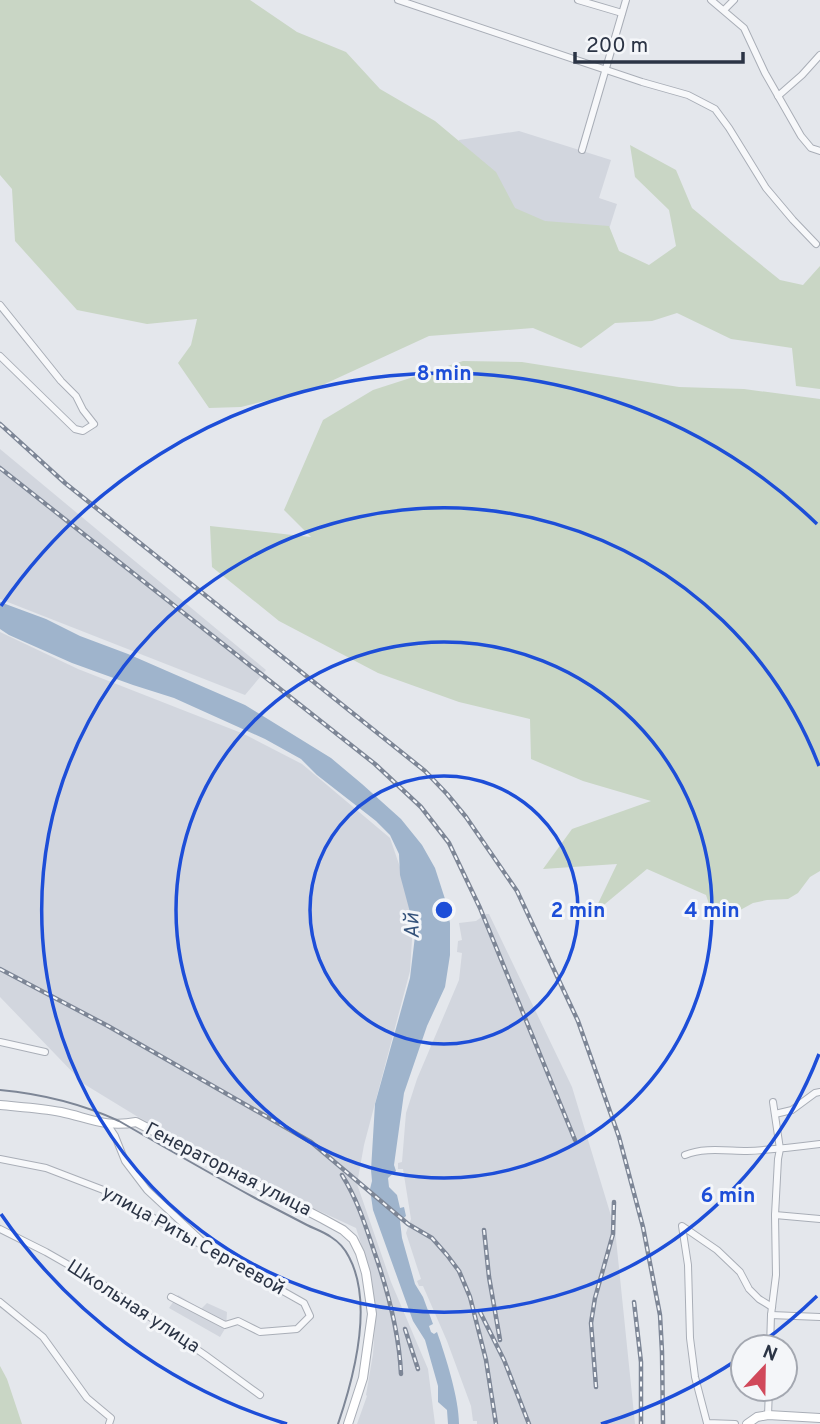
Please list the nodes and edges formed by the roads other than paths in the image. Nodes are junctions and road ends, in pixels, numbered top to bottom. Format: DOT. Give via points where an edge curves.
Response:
graph roads {
  1 [pos="398,0"];
  2 [pos="578,0"];
  3 [pos="626,0"];
  4 [pos="711,0"];
  5 [pos="734,0"];
  6 [pos="724,10"];
  7 [pos="622,13"];
  8 [pos="820,55"];
  9 [pos="606,70"];
  10 [pos="778,96"];
  11 [pos="582,150"];
  12 [pos="820,151"];
  13 [pos="816,244"];
  14 [pos="0,305"];
  15 [pos="0,356"];
  16 [pos="0,1042"];
  17 [pos="45,1052"];
  18 [pos="820,1091"];
  19 [pos="773,1102"];
  20 [pos="0,1105"];
  21 [pos="775,1114"];
  22 [pos="107,1124"];
  23 [pos="820,1144"];
  24 [pos="780,1149"];
  25 [pos="685,1154"];
  26 [pos="0,1159"];
  27 [pos="775,1215"];
  28 [pos="820,1219"];
  29 [pos="0,1229"];
  30 [pos="214,1253"];
  31 [pos="171,1297"];
  32 [pos="0,1302"];
  33 [pos="772,1311"];
  34 [pos="820,1317"];
  35 [pos="771,1333"];
  36 [pos="260,1395"];
  37 [pos="768,1403"];
  38 [pos="768,1415"];
  39 [pos="820,1418"];
  40 [pos="110,1421"];
  41 [pos="348,1424"];
  42 [pos="735,1424"];
  43 [pos="747,1424"];
  1 -- 9 [label="street"];
  2 -- 7 [label="street"];
  3 -- 7 [label="street"];
  4 -- 6 [label="street"];
  5 -- 6 [label="street"];
  6 -- 10 [label="street" via="744,28"];
  7 -- 9 [label="street"];
  8 -- 10 [label="street"];
  9 -- 11 [label="street"];
  9 -- 13 [label="street" via="688,95 715,109 766,188"];
  10 -- 12 [label="street" via="801,136"];
  14 -- 15 [label="street" via="94,424 75,429"];
  16 -- 17 [label="street"];
  18 -- 21 [label="street" via="792,1110"];
  19 -- 21 [label="street"];
  20 -- 22 [label="main road, Генераторная улица" via="57,1111"];
  21 -- 24 [label="street"];
  22 -- 30 [label="street" via="125,1161 147,1190"];
  22 -- 41 [label="main road, Генераторная улица" via="136,1122 353,1238 366,1273 372,1314 363,1378"];
  23 -- 24 [label="street"];
  24 -- 25 [label="street"];
  24 -- 27 [label="street"];
  26 -- 30 [label="street, улица Риты Сергеевой" via="46,1168 106,1191"];
  27 -- 28 [label="street"];
  27 -- 33 [label="street"];
  29 -- 36 [label="street, Школьная улица" via="102,1284"];
  30 -- 31 [label="street, улица Риты Сергеевой" via="304,1303 310,1316 297,1329 260,1332 238,1321 225,1325"];
  32 -- 40 [label="street" via="43,1337 87,1398"];
  33 -- 34 [label="street"];
  33 -- 35 [label="street"];
  33 -- 42 [label="street" via="717,1250 682,1226 690,1338 706,1423"];
  37 -- 38 [label="street"];
  38 -- 39 [label="main road"];
  38 -- 43 [label="main road"];
}
